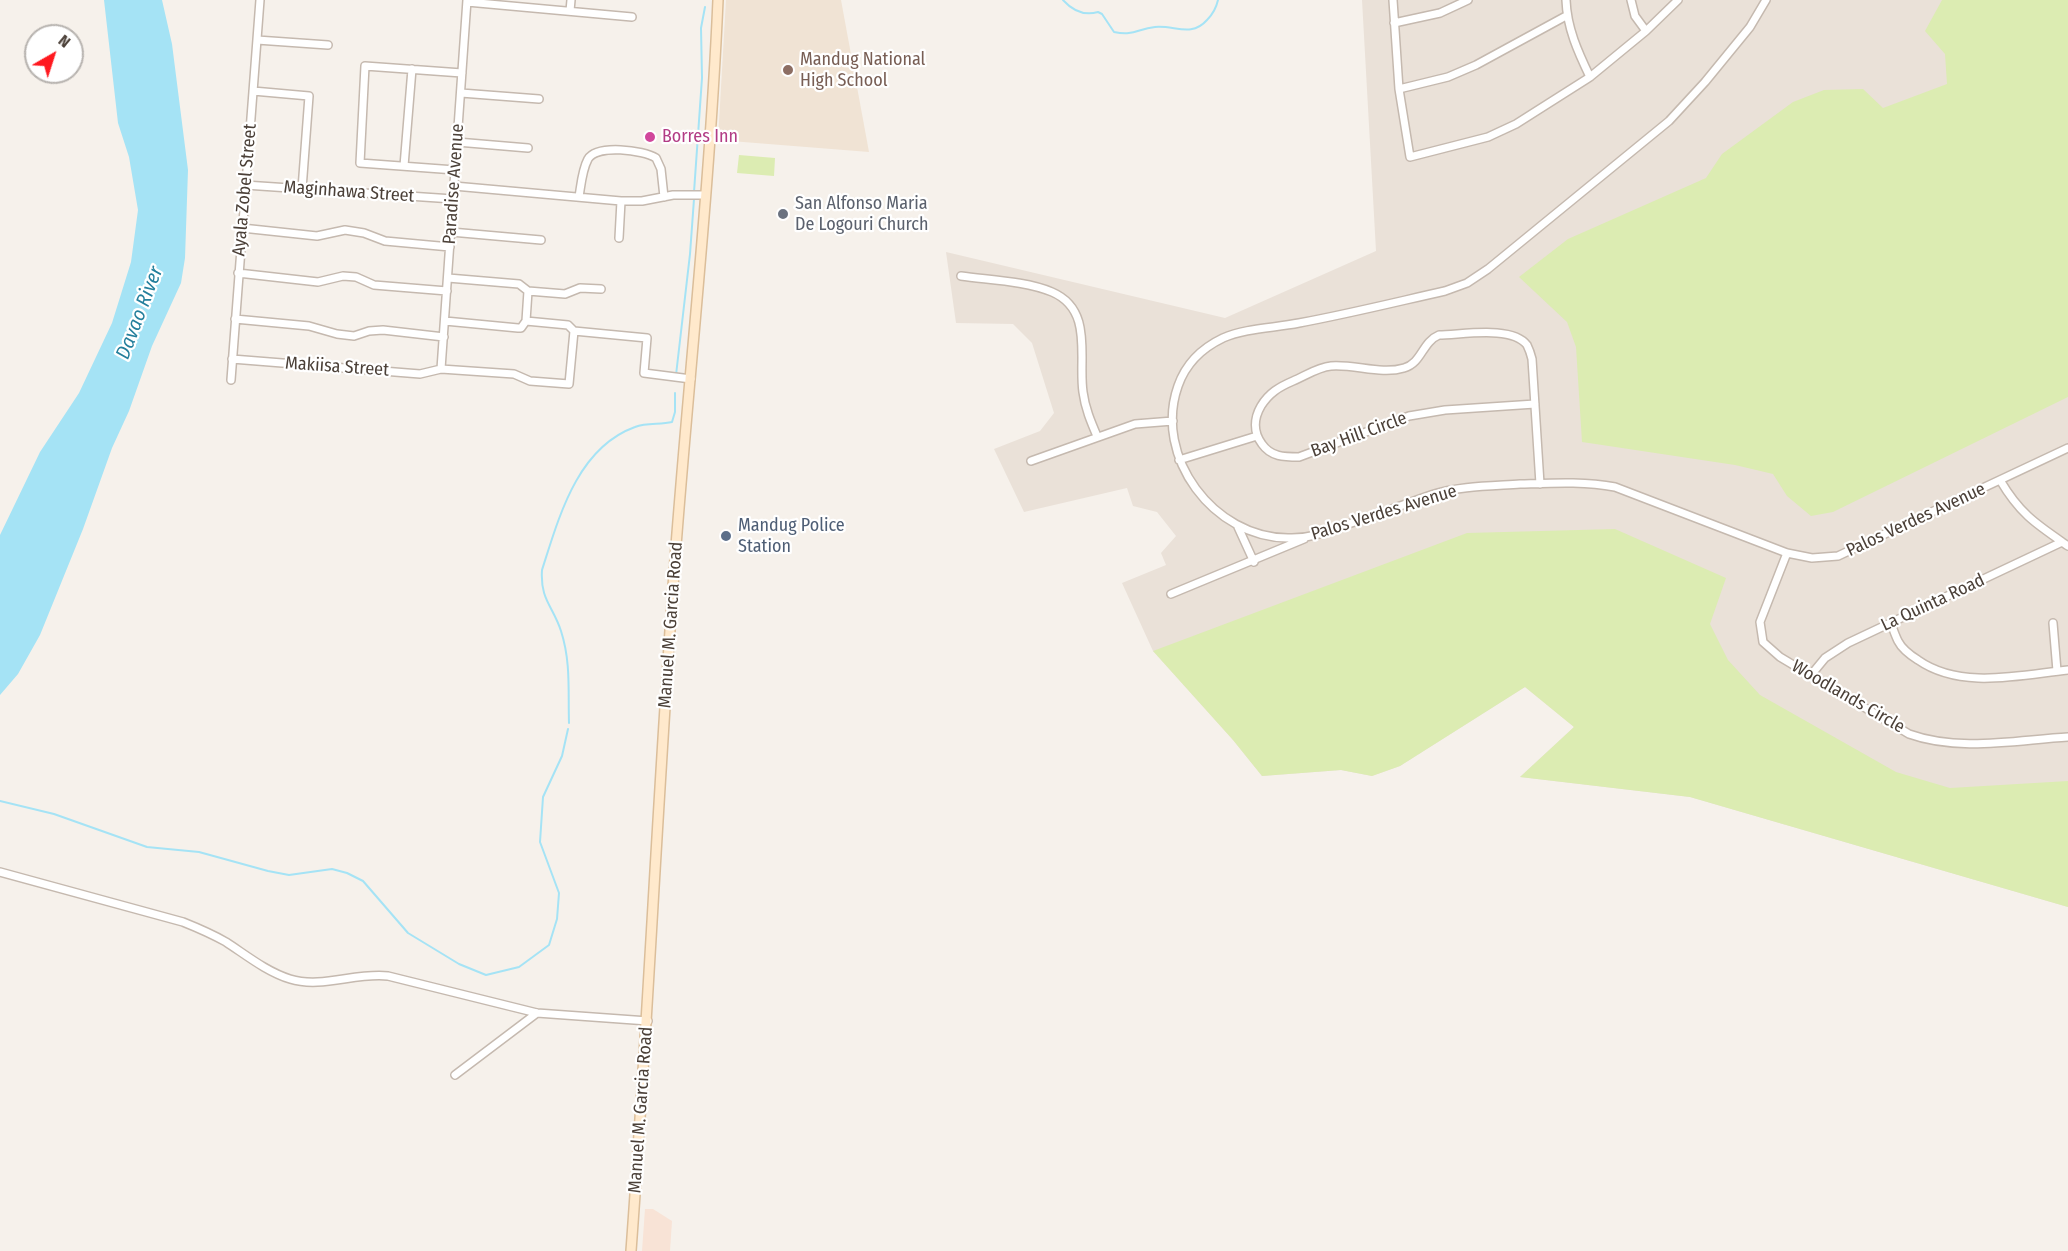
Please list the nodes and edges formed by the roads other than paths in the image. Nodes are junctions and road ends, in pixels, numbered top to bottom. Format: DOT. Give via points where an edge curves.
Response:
graph roads {
  1 [pos="260,0"];
  2 [pos="571,0"];
  3 [pos="718,0"];
  4 [pos="1393,0"];
  5 [pos="1468,0"];
  6 [pos="1566,0"];
  7 [pos="1631,0"];
  8 [pos="1678,0"];
  9 [pos="1766,0"];
  10 [pos="467,1"];
  11 [pos="518,3"];
  12 [pos="570,11"];
  13 [pos="1566,16"];
  14 [pos="632,17"];
  15 [pos="1394,23"];
  16 [pos="1646,31"];
  17 [pos="257,40"];
  18 [pos="328,45"];
  19 [pos="412,69"];
  20 [pos="462,73"];
  21 [pos="1590,77"];
  22 [pos="1399,89"];
  23 [pos="253,91"];
  24 [pos="461,93"];
  25 [pos="539,99"];
  26 [pos="457,142"];
  27 [pos="528,148"];
  28 [pos="404,166"];
  29 [pos="455,170"];
  30 [pos="245,185"];
  31 [pos="454,186"];
  32 [pos="302,189"];
  33 [pos="705,195"];
  34 [pos="579,197"];
  35 [pos="664,197"];
  36 [pos="453,199"];
  37 [pos="621,201"];
  38 [pos="242,228"];
  39 [pos="451,232"];
  40 [pos="619,238"];
  41 [pos="541,240"];
  42 [pos="450,246"];
  43 [pos="238,273"];
  44 [pos="961,276"];
  45 [pos="448,278"];
  46 [pos="601,289"];
  47 [pos="447,291"];
  48 [pos="528,291"];
  49 [pos="235,319"];
  50 [pos="445,321"];
  51 [pos="526,321"];
  52 [pos="574,331"];
  53 [pos="444,337"];
  54 [pos="232,359"];
  55 [pos="441,369"];
  56 [pos="691,379"];
  57 [pos="231,380"];
  58 [pos="1535,404"];
  59 [pos="1173,421"];
  60 [pos="1097,436"];
  61 [pos="1257,436"];
  62 [pos="2068,448"];
  63 [pos="1179,460"];
  64 [pos="1030,461"];
  65 [pos="2000,480"];
  66 [pos="1540,484"];
  67 [pos="1238,527"];
  68 [pos="1308,538"];
  69 [pos="2065,544"];
  70 [pos="1787,553"];
  71 [pos="1254,562"];
  72 [pos="1171,594"];
  73 [pos="1891,623"];
  74 [pos="2053,623"];
  75 [pos="2068,670"];
  76 [pos="2057,671"];
  77 [pos="1811,675"];
  78 [pos="2068,738"];
  79 [pos="0,872"];
  80 [pos="537,1013"];
  81 [pos="648,1021"];
  82 [pos="455,1075"];
  83 [pos="632,1251"];
  1 -- 17 [label="street, Ayala Zobel Street"];
  2 -- 12 [label="street"];
  3 -- 33 [label="main road, Manuel M. Garcia Road"];
  4 -- 15 [label="street"];
  5 -- 15 [label="street" via="1440,13"];
  6 -- 13 [label="street"];
  7 -- 16 [label="street" via="1635,16"];
  8 -- 16 [label="street"];
  9 -- 59 [label="street, Palos Verdes Avenue" via="1750,27 1669,121 1488,269 1445,291 1225,337 1188,366 1176,393"];
  10 -- 11 [label="street"];
  10 -- 20 [label="street, Paradise Avenue"];
  11 -- 12 [label="street"];
  12 -- 14 [label="street"];
  13 -- 21 [label="street"];
  13 -- 22 [label="street" via="1476,65 1448,77"];
  15 -- 22 [label="street"];
  16 -- 21 [label="street"];
  17 -- 18 [label="street"];
  17 -- 23 [label="street, Ayala Zobel Street"];
  19 -- 20 [label="street"];
  19 -- 28 [label="street"];
  19 -- 28 [label="street" via="365,66 360,163"];
  20 -- 24 [label="street, Paradise Avenue"];
  21 -- 22 [label="street" via="1503,132 1410,158"];
  23 -- 30 [label="street, Ayala Zobel Street"];
  23 -- 32 [label="street" via="309,96"];
  24 -- 25 [label="street"];
  24 -- 26 [label="street, Paradise Avenue"];
  26 -- 27 [label="street"];
  26 -- 29 [label="street, Paradise Avenue"];
  28 -- 29 [label="street"];
  29 -- 31 [label="street, Paradise Avenue"];
  30 -- 32 [label="street, Maginhawa Street"];
  30 -- 38 [label="street, Ayala Zobel Street"];
  31 -- 34 [label="street"];
  31 -- 36 [label="street, Paradise Avenue"];
  32 -- 36 [label="street, Maginhawa Street"];
  33 -- 35 [label="street"];
  33 -- 56 [label="main road, Manuel M. Garcia Road"];
  34 -- 35 [label="street" via="588,158 599,151 612,150 656,158 662,170"];
  34 -- 37 [label="street"];
  35 -- 37 [label="street"];
  36 -- 39 [label="street, Paradise Avenue"];
  37 -- 40 [label="street"];
  38 -- 42 [label="street" via="317,236 345,230 386,241"];
  38 -- 43 [label="street, Ayala Zobel Street"];
  39 -- 41 [label="street"];
  39 -- 42 [label="street, Paradise Avenue"];
  42 -- 45 [label="street, Paradise Avenue"];
  43 -- 47 [label="street" via="318,282 343,276 374,285"];
  43 -- 49 [label="street, Ayala Zobel Street"];
  44 -- 60 [label="street" via="1032,286 1065,300 1081,325 1083,391"];
  45 -- 47 [label="street, Paradise Avenue"];
  45 -- 48 [label="street" via="519,284"];
  46 -- 48 [label="street" via="580,288 565,294"];
  47 -- 50 [label="street, Paradise Avenue"];
  48 -- 51 [label="street"];
  49 -- 53 [label="street" via="309,326 354,336 383,330"];
  49 -- 54 [label="street, Ayala Zobel Street"];
  50 -- 51 [label="street" via="518,328"];
  50 -- 53 [label="street, Paradise Avenue"];
  51 -- 52 [label="street" via="568,325"];
  52 -- 55 [label="street, Makiisa Street" via="569,384 530,381 514,374"];
  52 -- 56 [label="street" via="647,338 644,373"];
  53 -- 55 [label="street, Paradise Avenue"];
  54 -- 55 [label="street, Makiisa Street" via="420,374"];
  54 -- 57 [label="street, Ayala Zobel Street"];
  56 -- 81 [label="main road, Manuel M. Garcia Road" via="662,738"];
  58 -- 61 [label="street, Bay Hill Circle" via="1409,416 1299,458 1272,454"];
  58 -- 61 [label="street" via="1535,375 1526,345 1511,335 1497,333 1439,335 1431,338 1408,367 1378,370 1328,366 1278,388 1266,397 1259,411 1255,421"];
  58 -- 66 [label="street"];
  59 -- 60 [label="street" via="1135,424"];
  59 -- 63 [label="street, Palos Verdes Avenue"];
  60 -- 64 [label="street"];
  61 -- 63 [label="street"];
  62 -- 65 [label="street, Palos Verdes Avenue"];
  63 -- 67 [label="street, Palos Verdes Avenue" via="1204,499"];
  65 -- 69 [label="street" via="2027,516"];
  65 -- 70 [label="street, Palos Verdes Avenue" via="1838,556 1812,558"];
  66 -- 68 [label="street, Palos Verdes Avenue" via="1457,489"];
  66 -- 70 [label="street, Palos Verdes Avenue" via="1598,483 1615,487"];
  67 -- 68 [label="street, Palos Verdes Avenue" via="1286,539"];
  67 -- 71 [label="street"];
  68 -- 71 [label="street"];
  69 -- 73 [label="street, La Quinta Road"];
  70 -- 77 [label="street, Woodlands Circle" via="1760,622 1760,632 1763,642 1780,657"];
  71 -- 72 [label="street"];
  73 -- 76 [label="street" via="1898,642 1908,653 1945,674 1990,678"];
  73 -- 77 [label="street, La Quinta Road" via="1836,649"];
  74 -- 76 [label="street"];
  75 -- 76 [label="street"];
  77 -- 78 [label="street, Woodlands Circle" via="1918,737 1975,743"];
  79 -- 80 [label="street" via="183,922 291,980 312,982 374,974"];
  80 -- 81 [label="street"];
  80 -- 82 [label="street"];
  81 -- 83 [label="main road, Manuel M. Garcia Road"];
}
